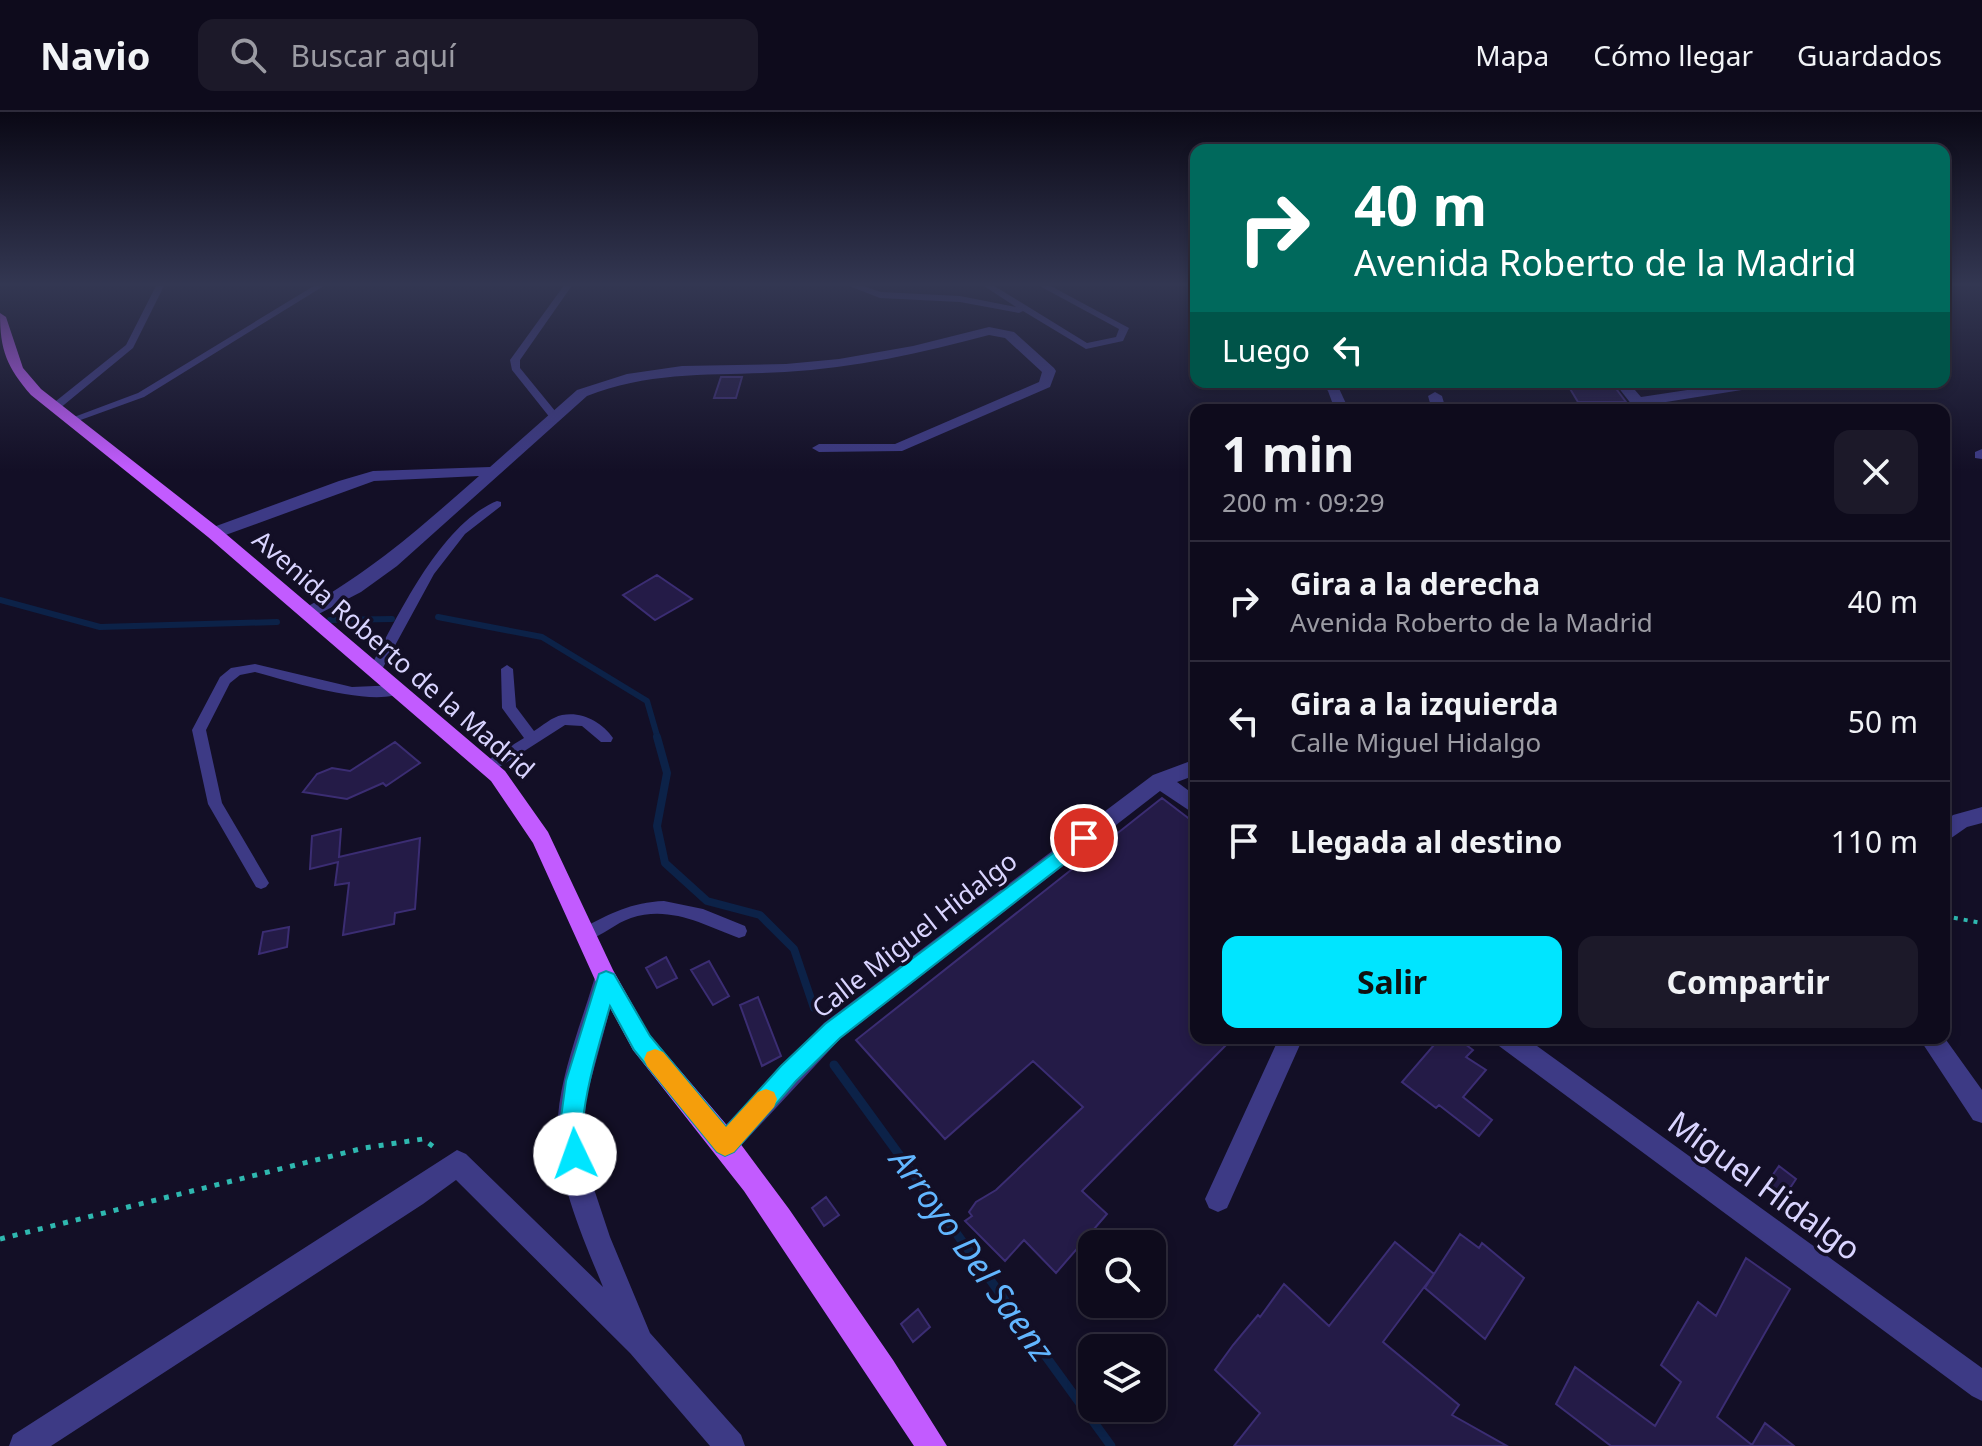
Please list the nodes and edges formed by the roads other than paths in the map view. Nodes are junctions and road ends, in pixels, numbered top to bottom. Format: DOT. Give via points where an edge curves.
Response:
graph roads {
  1 [pos="9,346"];
  2 [pos="130,346"];
  3 [pos="222,346"];
  4 [pos="525,346"];
  5 [pos="926,346"];
  6 [pos="1022,346"];
  7 [pos="1626,388"];
  8 [pos="1736,388"];
  9 [pos="1639,404"];
  10 [pos="1652,404"];
  11 [pos="55,407"];
  12 [pos="555,417"];
  13 [pos="71,420"];
  14 [pos="819,448"];
  15 [pos="494,471"];
  16 [pos="497,504"];
  17 [pos="214,533"];
  18 [pos="309,613"];
  19 [pos="507,669"];
  20 [pos="375,670"];
  21 [pos="398,690"];
  22 [pos="606,738"];
  23 [pos="532,739"];
  24 [pos="488,767"];
  25 [pos="1190,769"];
  26 [pos="1160,780"];
  27 [pos="1190,802"];
  28 [pos="1982,815"];
  29 [pos="1950,830"];
  30 [pos="261,883"];
  31 [pos="739,931"];
  32 [pos="587,934"];
  33 [pos="606,980"];
  34 [pos="1288,1044"];
  35 [pos="1515,1044"];
  36 [pos="1935,1044"];
  37 [pos="1982,1111"];
  38 [pos="725,1144"];
  39 [pos="1218,1199"];
  40 [pos="640,1343"];
  41 [pos="1982,1386"];
  42 [pos="24,1446"];
  43 [pos="730,1446"];
  44 [pos="932,1446"];
  1 -- 11 [label="main road, Avenida Roberto de la Madrid" via="16,369"];
  2 -- 11 [label="lane"];
  3 -- 13 [label="lane" via="141,395"];
  4 -- 12 [label="lane" via="515,368"];
  5 -- 12 [label="street" via="869,360 620,377 582,393"];
  6 -- 14 [label="street" via="1049,371 1045,384 897,448"];
  7 -- 9 [label="street"];
  8 -- 10 [label="street"];
  11 -- 13 [label="main road, Avenida Roberto de la Madrid"];
  12 -- 15 [label="street"];
  13 -- 17 [label="main road, Avenida Roberto de la Madrid"];
  15 -- 17 [label="street" via="373,476"];
  15 -- 18 [label="street" via="391,562"];
  16 -- 20 [label="lane" via="461,532 429,572"];
  17 -- 18 [label="main road, Avenida Roberto de la Madrid"];
  18 -- 20 [label="main road, Avenida Roberto de la Madrid"];
  19 -- 23 [label="lane" via="509,708"];
  20 -- 21 [label="main road, Avenida Roberto de la Madrid"];
  21 -- 24 [label="main road, Avenida Roberto de la Madrid"];
  21 -- 30 [label="lane" via="352,692 255,668 236,671 225,680 199,730 215,804"];
  22 -- 23 [label="lane" via="595,724 570,719"];
  23 -- 24 [label="lane"];
  24 -- 32 [label="main road, Avenida Roberto de la Madrid" via="519,800"];
  25 -- 26 [label="street, Calle Miguel Hidalgo"];
  26 -- 27 [label="street"];
  26 -- 38 [label="street, Calle Miguel Hidalgo" via="832,1031"];
  28 -- 29 [label="street"];
  31 -- 32 [label="lane" via="709,915 664,908 635,910"];
  32 -- 33 [label="main road, Avenida Roberto de la Madrid"];
  33 -- 38 [label="main road, Avenida Roberto de la Madrid" via="642,1043"];
  33 -- 40 [label="street" via="577,1081 570,1132 583,1198"];
  34 -- 39 [label="street"];
  35 -- 41 [label="street, Miguel Hidalgo"];
  36 -- 37 [label="street"];
  38 -- 44 [label="main road, Avenida Roberto de la Madrid"];
  40 -- 42 [label="street" via="457,1163"];
  40 -- 43 [label="street"];
}
